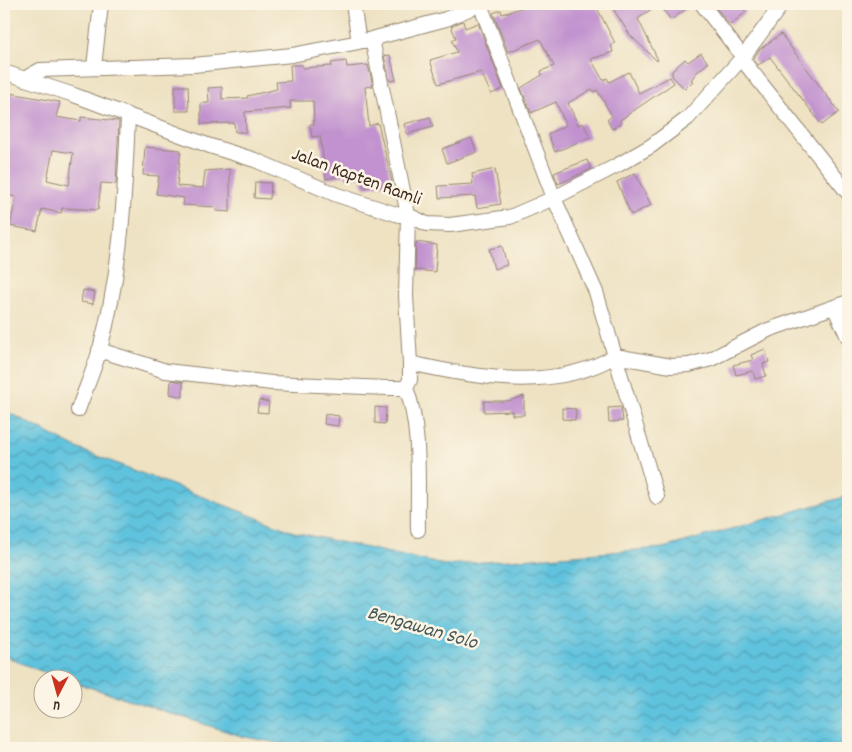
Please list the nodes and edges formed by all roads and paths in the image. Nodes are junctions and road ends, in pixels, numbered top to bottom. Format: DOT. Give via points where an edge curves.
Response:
graph roads {
  1 [pos="101,4"];
  2 [pos="353,4"];
  3 [pos="480,4"];
  4 [pos="702,4"];
  5 [pos="782,4"];
  6 [pos="366,41"];
  7 [pos="742,57"];
  8 [pos="94,67"];
  9 [pos="4,72"];
  10 [pos="24,79"];
  11 [pos="128,116"];
  12 [pos="848,193"];
  13 [pos="554,198"];
  14 [pos="408,216"];
  15 [pos="848,302"];
  16 [pos="834,308"];
  17 [pos="848,337"];
  18 [pos="100,350"];
  19 [pos="615,356"];
  20 [pos="410,363"];
  21 [pos="406,388"];
  22 [pos="78,410"];
  23 [pos="657,497"];
  24 [pos="418,530"];
  1 -- 8 [label="street"];
  2 -- 6 [label="street"];
  3 -- 6 [label="street" via="446,19"];
  3 -- 13 [label="street"];
  4 -- 7 [label="street"];
  5 -- 7 [label="street, Jalan Kapten Ramli"];
  6 -- 8 [label="street" via="292,55 194,64"];
  6 -- 14 [label="street"];
  7 -- 12 [label="street"];
  7 -- 13 [label="street, Jalan Kapten Ramli" via="688,118 651,146"];
  8 -- 10 [label="street" via="40,70"];
  9 -- 10 [label="street, Jalan Kapten Ramli"];
  10 -- 11 [label="street, Jalan Kapten Ramli"];
  11 -- 14 [label="street, Jalan Kapten Ramli" via="255,160 336,195"];
  11 -- 18 [label="street" via="118,254"];
  13 -- 14 [label="street, Jalan Kapten Ramli" via="510,217 485,222 427,224"];
  13 -- 19 [label="street" via="596,292"];
  14 -- 20 [label="street" via="406,296"];
  15 -- 16 [label="street"];
  16 -- 17 [label="street"];
  16 -- 19 [label="street" via="768,330 711,359 688,365 672,366"];
  18 -- 21 [label="street" via="166,371 272,383"];
  18 -- 22 [label="street"];
  19 -- 20 [label="street" via="575,372 526,378 449,372"];
  19 -- 23 [label="street"];
  20 -- 21 [label="street" via="410,380"];
  21 -- 24 [label="street" via="415,428"];
}
